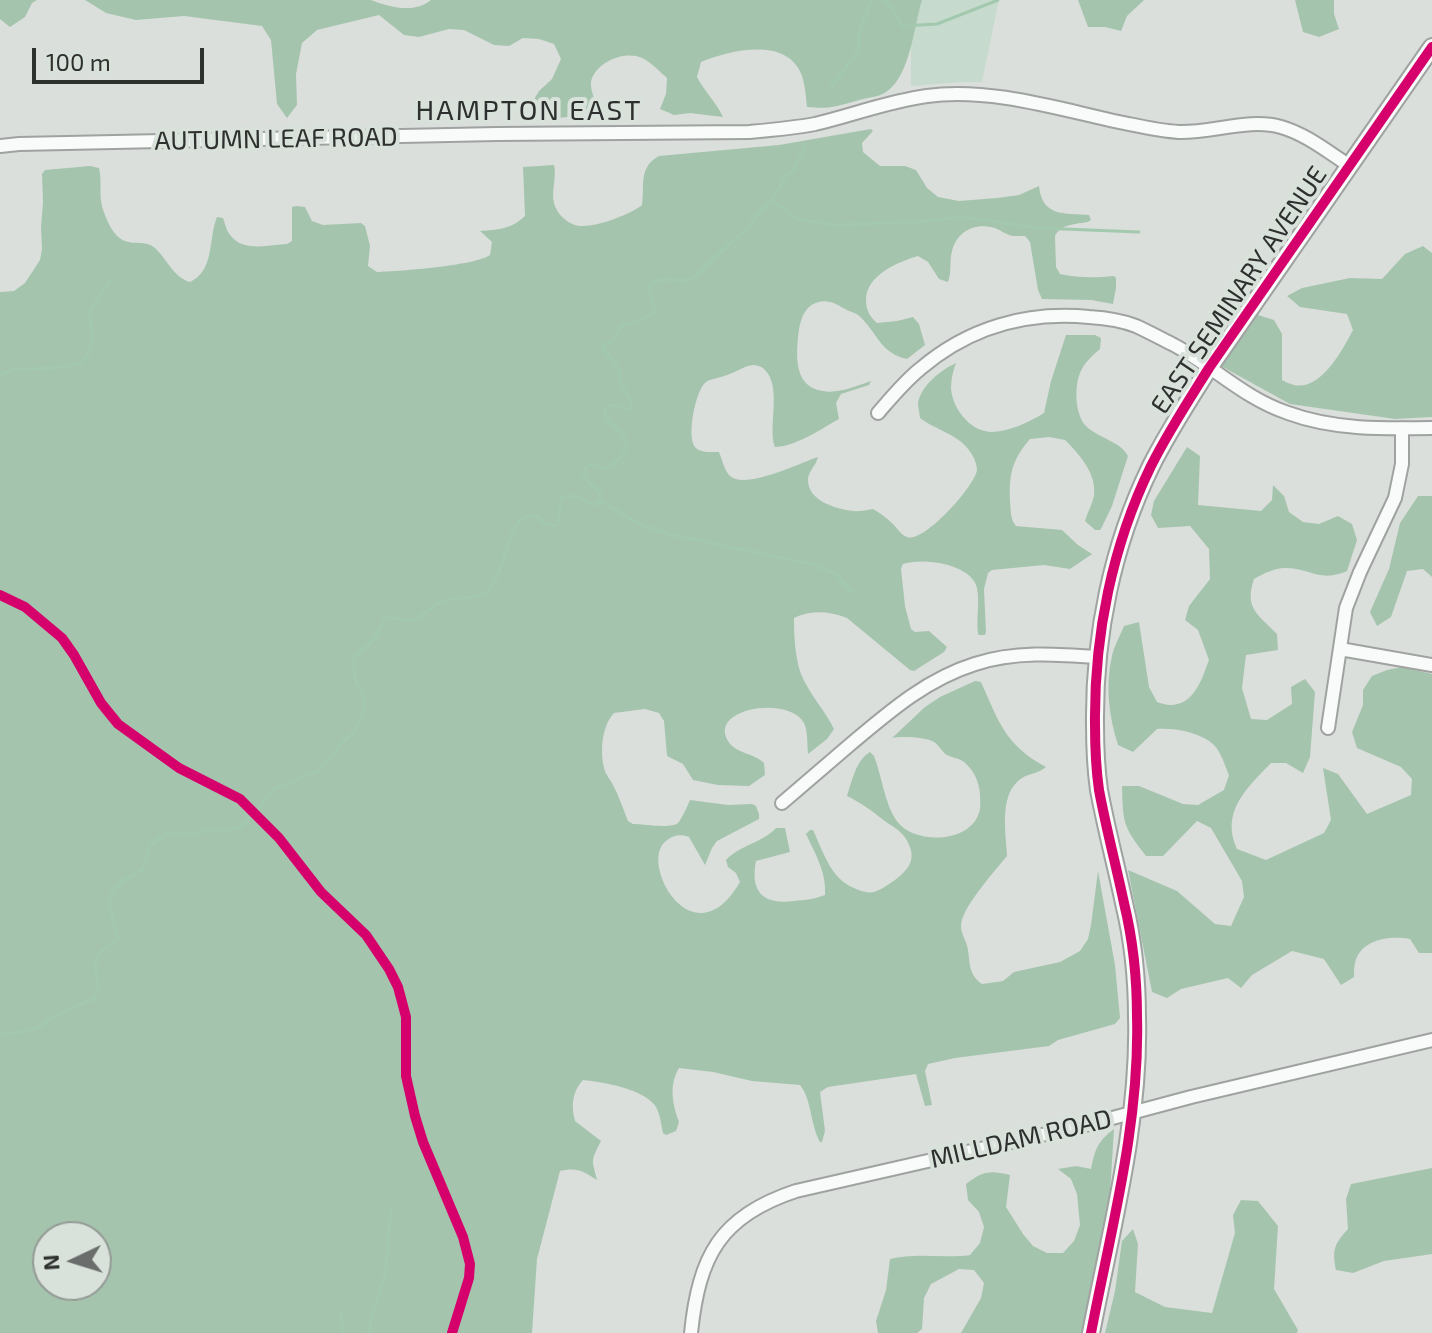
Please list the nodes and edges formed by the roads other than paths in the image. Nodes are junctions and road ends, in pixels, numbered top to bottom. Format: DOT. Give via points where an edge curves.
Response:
graph roads {
  1 [pos="1432,47"];
  2 [pos="0,146"];
  3 [pos="1350,166"];
  4 [pos="1209,368"];
  5 [pos="878,413"];
  6 [pos="1402,428"];
  7 [pos="1432,428"];
  8 [pos="1340,649"];
  9 [pos="1097,657"];
  10 [pos="1432,665"];
  11 [pos="1328,728"];
  12 [pos="782,803"];
  13 [pos="1432,1040"];
  14 [pos="1133,1113"];
  15 [pos="691,1333"];
  16 [pos="1091,1333"];
  1 -- 3 [label="street, EAST SEMINARY AVENUE"];
  2 -- 3 [label="street, AUTUMN LEAF ROAD" via="749,132 954,94 1179,132 1278,126"];
  3 -- 4 [label="street, EAST SEMINARY AVENUE"];
  4 -- 5 [label="street" via="1135,326 1094,317 1030,317 952,346 920,368"];
  4 -- 6 [label="street" via="1258,401 1287,413 1331,424"];
  4 -- 9 [label="street, EAST SEMINARY AVENUE" via="1169,432 1131,513 1115,562"];
  6 -- 7 [label="street"];
  6 -- 8 [label="street" via="1395,498 1351,593"];
  8 -- 10 [label="street"];
  8 -- 11 [label="street"];
  9 -- 12 [label="street" via="1016,656 948,674 888,712"];
  9 -- 14 [label="street, EAST SEMINARY AVENUE" via="1099,787 1134,962"];
  13 -- 14 [label="street, MILLDAM ROAD"];
  14 -- 15 [label="street, MILLDAM ROAD" via="772,1198 717,1242 699,1282"];
  14 -- 16 [label="street, EAST SEMINARY AVENUE"];
}
